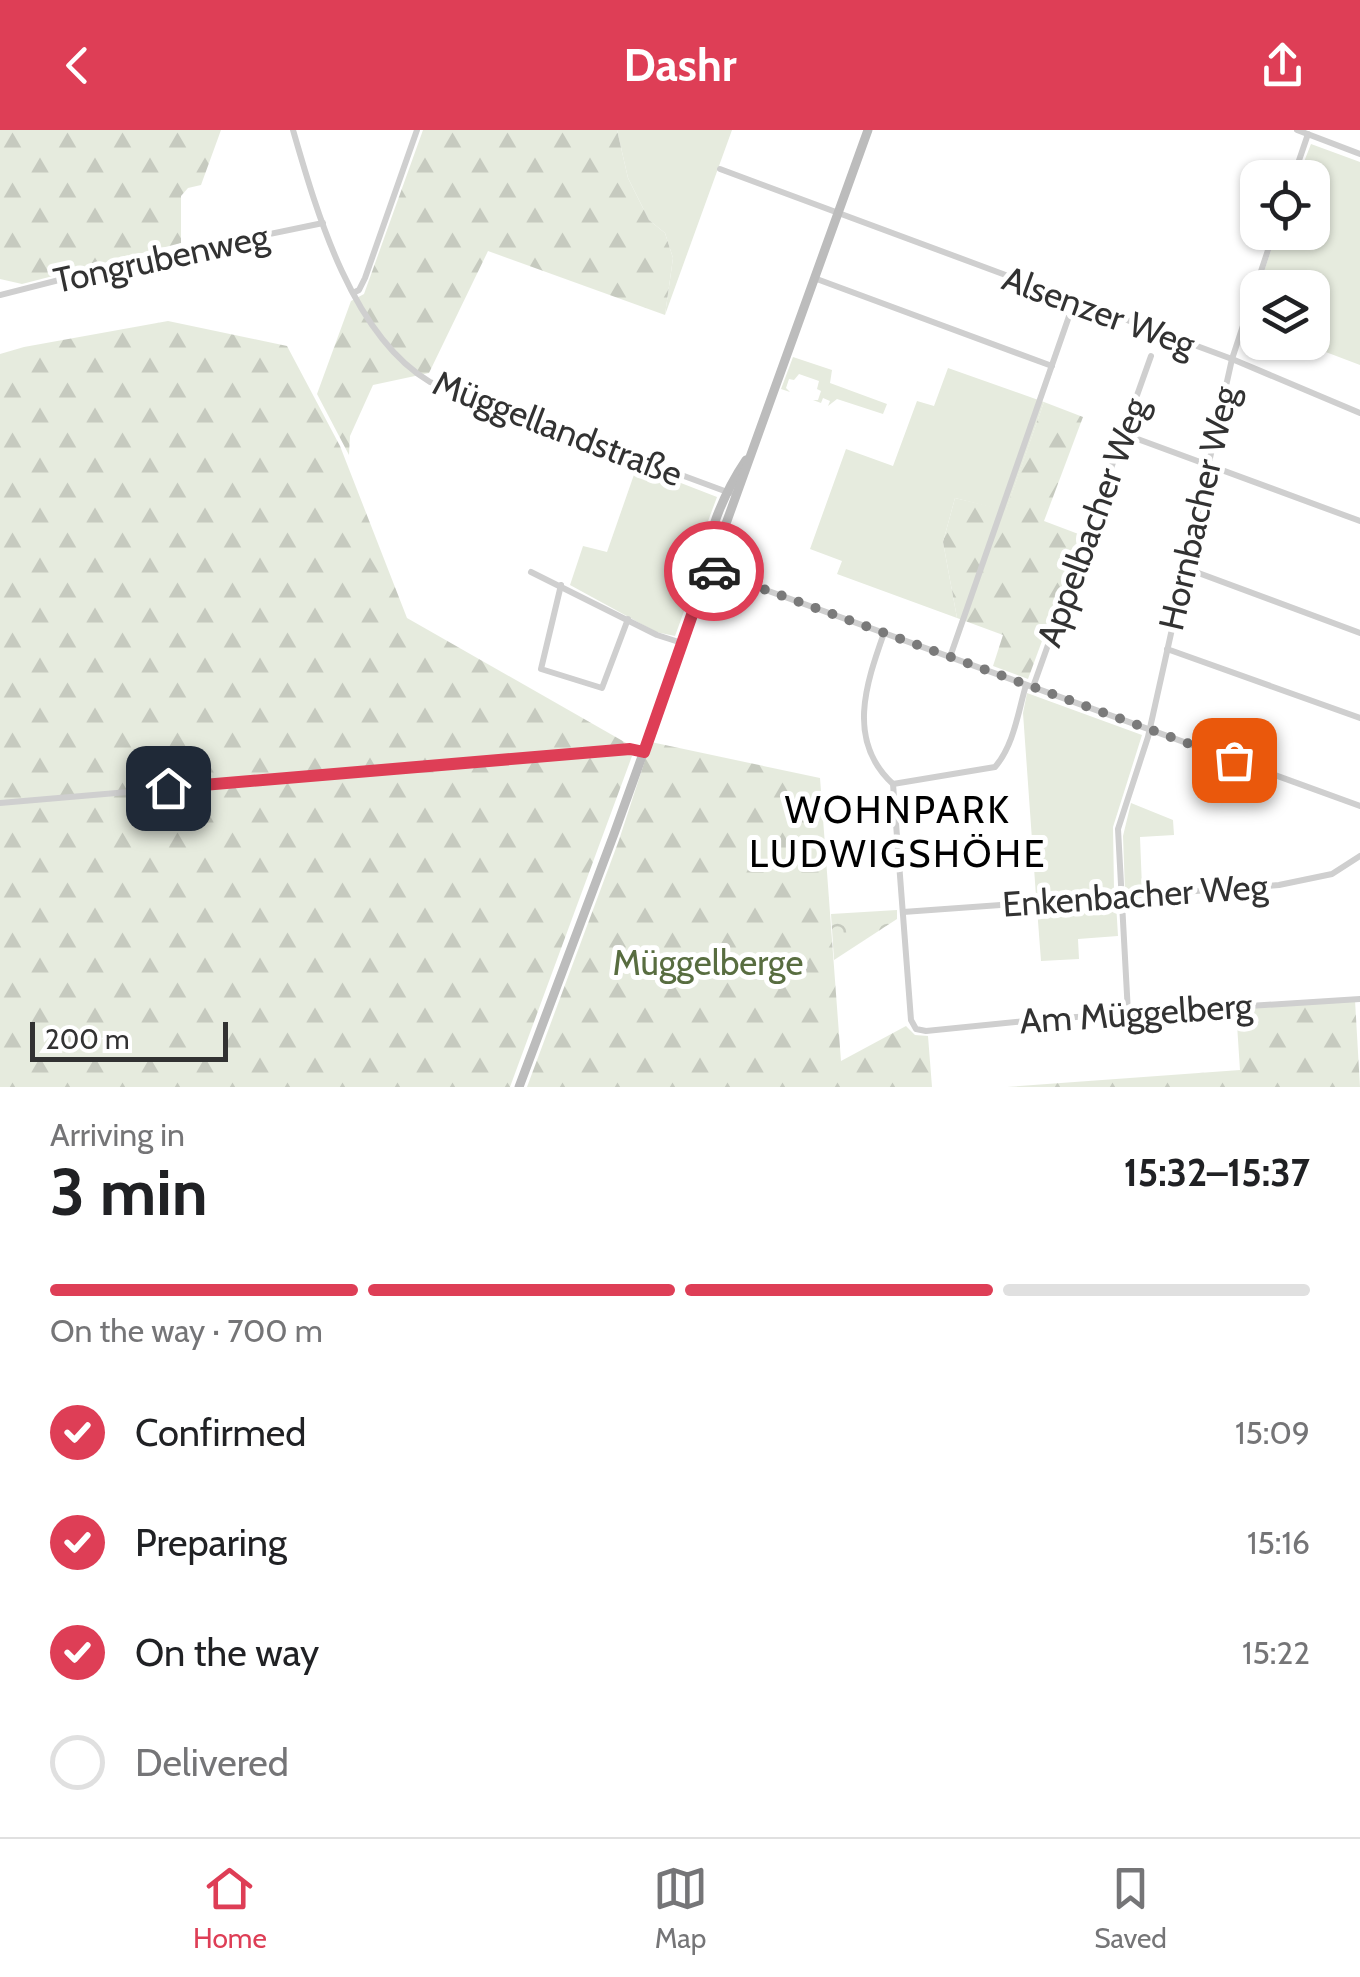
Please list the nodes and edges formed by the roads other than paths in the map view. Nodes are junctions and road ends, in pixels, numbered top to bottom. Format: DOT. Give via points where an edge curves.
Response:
graph roads {
  1 [pos="292,130"];
  2 [pos="417,130"];
  3 [pos="1297,130"];
  4 [pos="867,131"];
  5 [pos="1308,134"];
  6 [pos="1360,154"];
  7 [pos="1299,160"];
  8 [pos="720,168"];
  9 [pos="838,211"];
  10 [pos="323,223"];
  11 [pos="1268,250"];
  12 [pos="814,278"];
  13 [pos="354,292"];
  14 [pos="0,295"];
  15 [pos="1074,302"];
  16 [pos="1151,356"];
  17 [pos="1232,360"];
  18 [pos="1052,366"];
  19 [pos="1360,413"];
  20 [pos="1124,434"];
  21 [pos="1207,465"];
  22 [pos="732,493"];
  23 [pos="1360,521"];
  24 [pos="706,568"];
  25 [pos="1185,568"];
  26 [pos="531,572"];
  27 [pos="561,585"];
  28 [pos="628,619"];
  29 [pos="884,633"];
  30 [pos="1360,633"];
  31 [pos="682,643"];
  32 [pos="1167,649"];
  33 [pos="950,657"];
  34 [pos="1030,686"];
  35 [pos="1360,718"];
  36 [pos="1149,730"];
  37 [pos="644,752"];
  38 [pos="892,784"];
  39 [pos="0,803"];
  40 [pos="1360,806"];
  41 [pos="1360,856"];
  42 [pos="1120,896"];
  43 [pos="903,912"];
  44 [pos="1360,998"];
  45 [pos="1128,1013"];
  46 [pos="519,1087"];
  1 -- 10 [label="street, Müggellandstraße"];
  2 -- 13 [label="street" via="365,278"];
  3 -- 5 [label="street"];
  4 -- 9 [label="main road"];
  5 -- 6 [label="street"];
  5 -- 7 [label="street"];
  8 -- 9 [label="street, Alsenzer Weg"];
  9 -- 12 [label="main road"];
  9 -- 15 [label="street, Alsenzer Weg"];
  10 -- 13 [label="street, Müggellandstraße"];
  10 -- 14 [label="street, Tongrubenweg"];
  11 -- 17 [label="street, Hornbacher Weg"];
  12 -- 18 [label="street"];
  12 -- 22 [label="main road"];
  13 -- 22 [label="street, Müggellandstraße" via="392,354 430,382"];
  15 -- 17 [label="street, Alsenzer Weg"];
  15 -- 18 [label="street"];
  16 -- 20 [label="street, Appelbacher Weg"];
  17 -- 19 [label="street, Alsenzer Weg"];
  17 -- 21 [label="street, Hornbacher Weg"];
  18 -- 33 [label="street"];
  20 -- 21 [label="street"];
  20 -- 34 [label="street, Appelbacher Weg"];
  21 -- 23 [label="street"];
  21 -- 25 [label="street, Hornbacher Weg"];
  22 -- 24 [label="main road"];
  24 -- 29 [label="street"];
  24 -- 31 [label="main road"];
  25 -- 30 [label="street"];
  25 -- 32 [label="street, Hornbacher Weg"];
  26 -- 27 [label="street"];
  27 -- 28 [label="street"];
  27 -- 28 [label="street" via="541,669 602,688"];
  28 -- 31 [label="street"];
  29 -- 33 [label="street"];
  29 -- 38 [label="street" via="866,684 864,723 872,757"];
  31 -- 37 [label="main road"];
  32 -- 35 [label="street"];
  32 -- 36 [label="street, Hornbacher Weg"];
  33 -- 34 [label="street"];
  34 -- 36 [label="street"];
  34 -- 38 [label="street, Appelbacher Weg" via="996,768"];
  36 -- 40 [label="street"];
  36 -- 42 [label="street, Hornbacher Weg" via="1120,819"];
  37 -- 39 [label="street"];
  37 -- 46 [label="main road"];
  38 -- 43 [label="street"];
  41 -- 42 [label="street, Enkenbacher Weg" via="1346,868 1300,882"];
  42 -- 43 [label="street, Enkenbacher Weg"];
  42 -- 45 [label="street, Hornbacher Weg"];
  43 -- 45 [label="street, Am Müggelberg" via="914,1027"];
  44 -- 45 [label="street, Am Müggelberg"];
}
